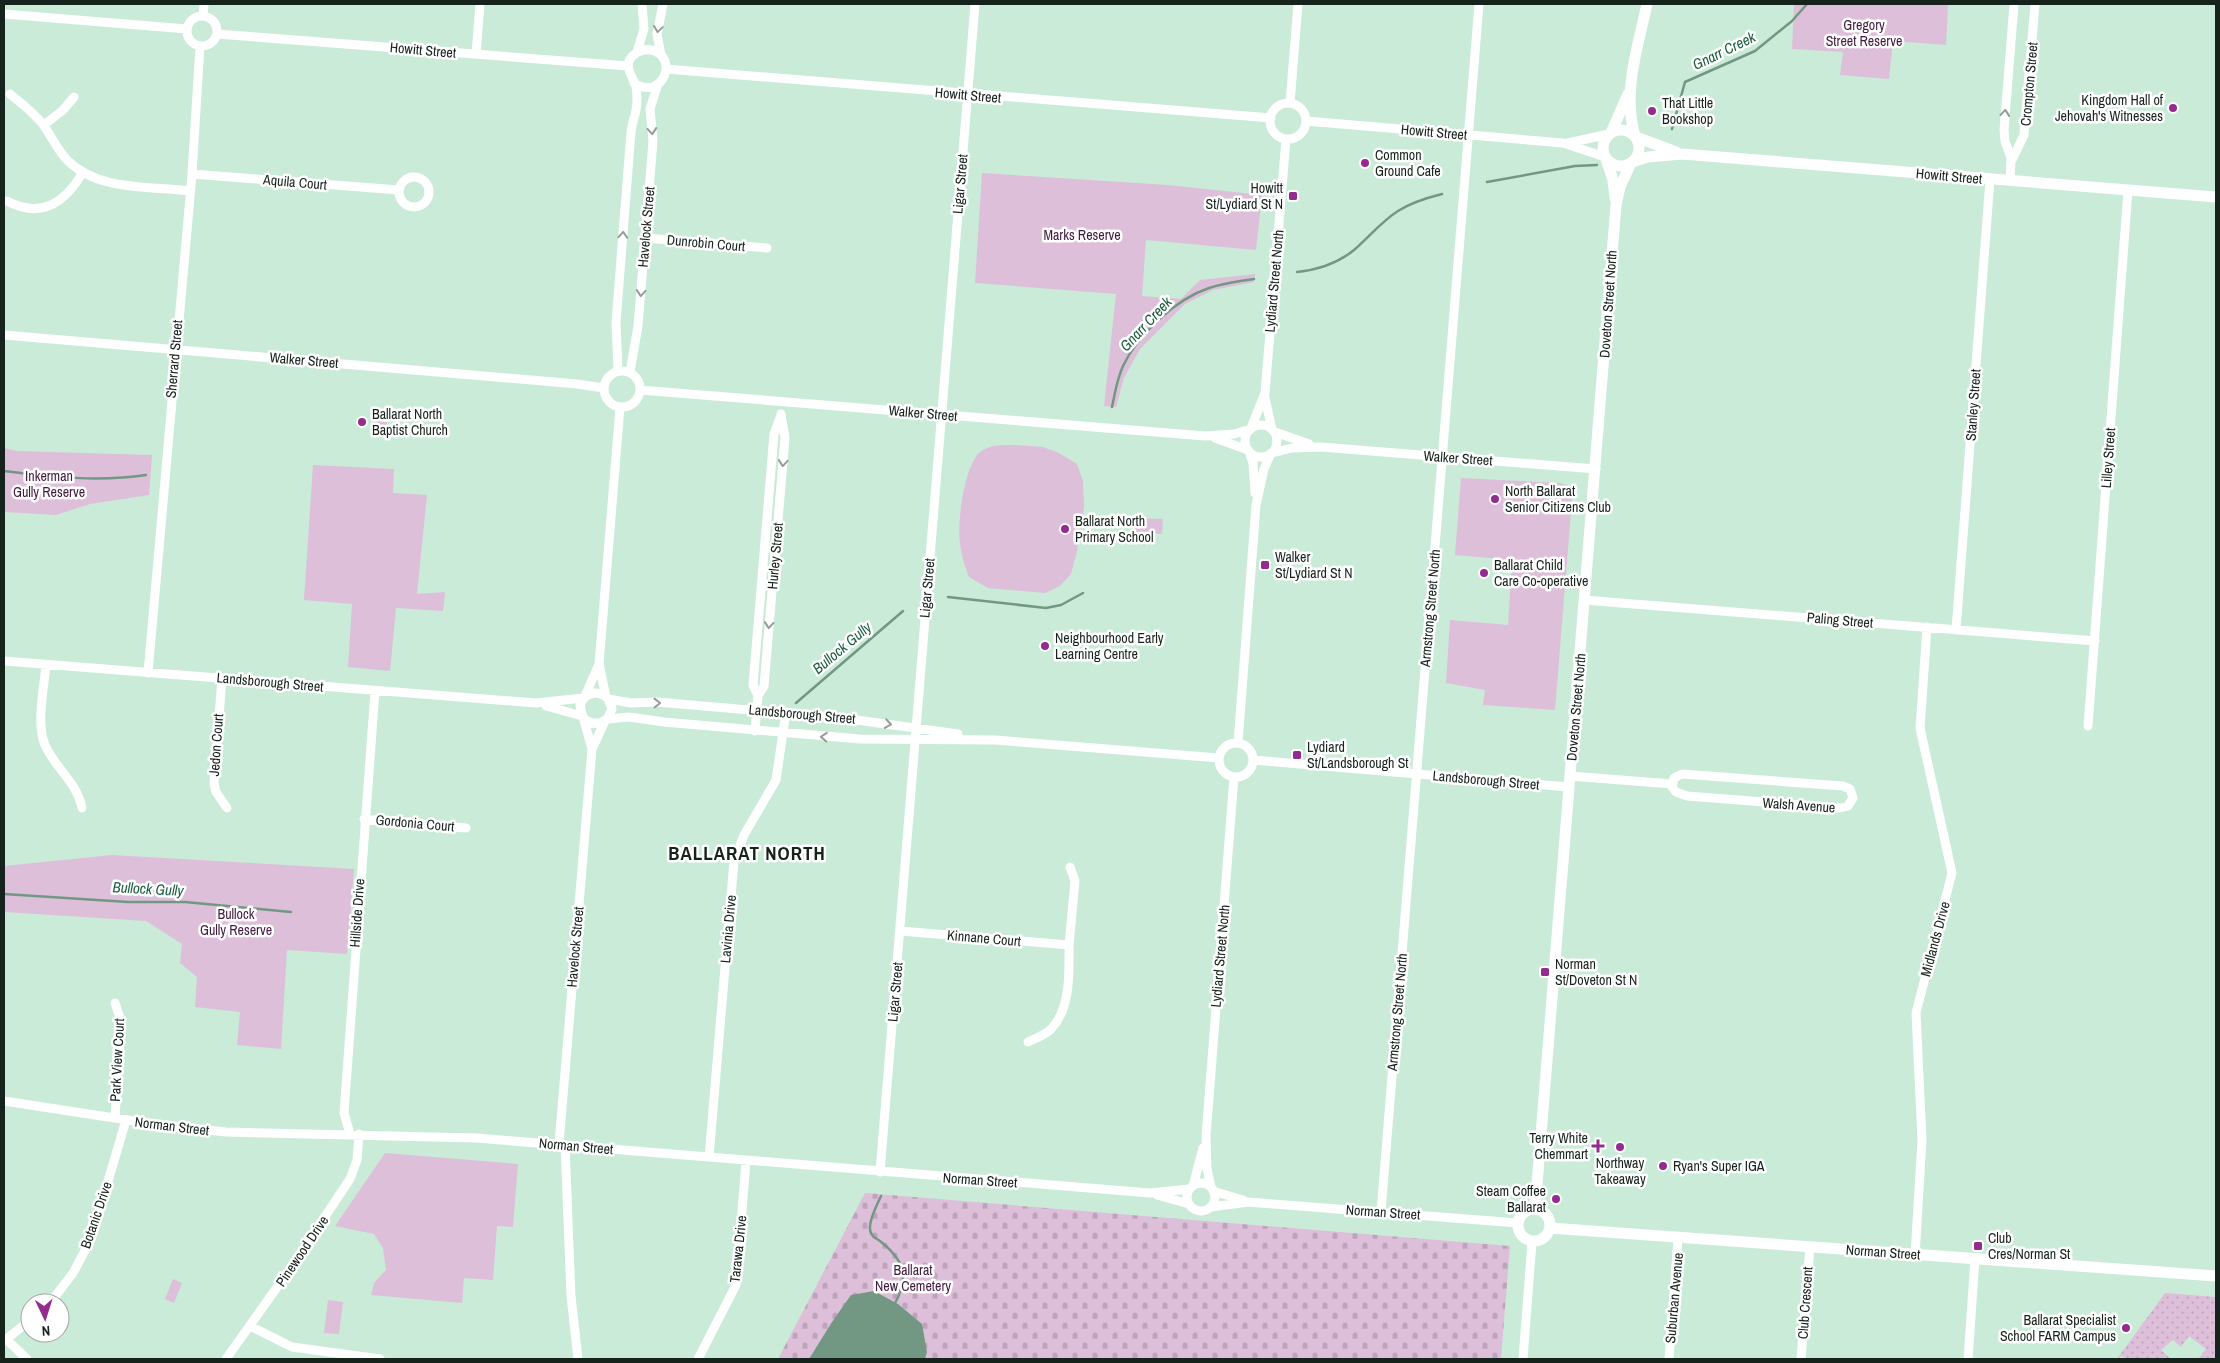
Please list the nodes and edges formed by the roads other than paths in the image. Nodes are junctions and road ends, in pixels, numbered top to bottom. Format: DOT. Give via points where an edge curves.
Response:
graph roads {
  1 [pos="204,4"];
  2 [pos="480,4"];
  3 [pos="642,4"];
  4 [pos="663,4"];
  5 [pos="975,4"];
  6 [pos="1298,4"];
  7 [pos="1478,4"];
  8 [pos="1647,4"];
  9 [pos="2014,4"];
  10 [pos="2035,4"];
  11 [pos="4,14"];
  12 [pos="204,16"];
  13 [pos="187,29"];
  14 [pos="217,34"];
  15 [pos="200,46"];
  16 [pos="637,52"];
  17 [pos="476,54"];
  18 [pos="661,55"];
  19 [pos="628,66"];
  20 [pos="666,69"];
  21 [pos="634,83"];
  22 [pos="658,84"];
  23 [pos="1630,88"];
  24 [pos="10,94"];
  25 [pos="968,95"];
  26 [pos="74,97"];
  27 [pos="1290,103"];
  28 [pos="1270,118"];
  29 [pos="1306,121"];
  30 [pos="44,126"];
  31 [pos="1610,133"];
  32 [pos="1468,135"];
  33 [pos="1635,136"];
  34 [pos="1286,138"];
  35 [pos="1563,143"];
  36 [pos="1682,154"];
  37 [pos="1606,158"];
  38 [pos="2012,160"];
  39 [pos="1632,162"];
  40 [pos="83,172"];
  41 [pos="192,174"];
  42 [pos="1990,179"];
  43 [pos="2010,181"];
  44 [pos="189,190"];
  45 [pos="399,190"];
  46 [pos="2128,190"];
  47 [pos="2216,197"];
  48 [pos="7,201"];
  49 [pos="1616,205"];
  50 [pos="645,238"];
  51 [pos="767,248"];
  52 [pos="4,335"];
  53 [pos="176,350"];
  54 [pos="618,371"];
  55 [pos="630,372"];
  56 [pos="604,388"];
  57 [pos="640,390"];
  58 [pos="1265,393"];
  59 [pos="782,402"];
  60 [pos="620,407"];
  61 [pos="941,415"];
  62 [pos="1251,429"];
  63 [pos="1274,431"];
  64 [pos="1205,436"];
  65 [pos="1322,447"];
  66 [pos="1248,450"];
  67 [pos="1272,453"];
  68 [pos="1442,458"];
  69 [pos="1596,469"];
  70 [pos="1256,505"];
  71 [pos="1584,600"];
  72 [pos="1927,627"];
  73 [pos="1956,630"];
  74 [pos="2095,641"];
  75 [pos="4,661"];
  76 [pos="46,664"];
  77 [pos="599,664"];
  78 [pos="148,673"];
  79 [pos="222,678"];
  80 [pos="374,690"];
  81 [pos="584,697"];
  82 [pos="607,698"];
  83 [pos="536,703"];
  84 [pos="757,710"];
  85 [pos="786,712"];
  86 [pos="583,717"];
  87 [pos="606,720"];
  88 [pos="2088,726"];
  89 [pos="916,728"];
  90 [pos="755,731"];
  91 [pos="784,734"];
  92 [pos="915,740"];
  93 [pos="995,740"];
  94 [pos="1238,743"];
  95 [pos="592,749"];
  96 [pos="1219,758"];
  97 [pos="1253,760"];
  98 [pos="1416,774"];
  99 [pos="1234,777"];
  100 [pos="1569,781"];
  101 [pos="1672,784"];
  102 [pos="82,808"];
  103 [pos="228,808"];
  104 [pos="364,819"];
  105 [pos="466,828"];
  106 [pos="1070,867"];
  107 [pos="900,931"];
  108 [pos="1069,945"];
  109 [pos="115,1002"];
  110 [pos="1028,1042"];
  111 [pos="4,1101"];
  112 [pos="114,1118"];
  113 [pos="126,1120"];
  114 [pos="355,1134"];
  115 [pos="1206,1136"];
  116 [pos="562,1145"];
  117 [pos="709,1157"];
  118 [pos="746,1161"];
  119 [pos="880,1172"];
  120 [pos="1191,1187"];
  121 [pos="1212,1189"];
  122 [pos="1150,1193"];
  123 [pos="1248,1202"];
  124 [pos="1189,1204"];
  125 [pos="1211,1207"];
  126 [pos="1535,1209"];
  127 [pos="1381,1212"];
  128 [pos="1518,1224"];
  129 [pos="1550,1228"];
  130 [pos="1678,1238"];
  131 [pos="1532,1242"];
  132 [pos="1810,1247"];
  133 [pos="1915,1254"];
  134 [pos="1975,1259"];
  135 [pos="2216,1276"];
  136 [pos="58,1293"];
  137 [pos="250,1326"];
  138 [pos="20,1328"];
  139 [pos="5,1340"];
  140 [pos="346,1358"];
  141 [pos="27,1359"];
  142 [pos="226,1359"];
  143 [pos="380,1359"];
  144 [pos="578,1359"];
  145 [pos="698,1359"];
  146 [pos="1523,1359"];
  147 [pos="1669,1359"];
  148 [pos="1801,1359"];
  149 [pos="1968,1359"];
  1 -- 12 [label="street"];
  2 -- 17 [label="street"];
  3 -- 16 [label="street" via="644,29"];
  4 -- 18 [label="street, one-way" via="657,34"];
  5 -- 25 [label="street, Ligar Street"];
  6 -- 27 [label="street"];
  7 -- 32 [label="street, Armstrong Street North"];
  8 -- 23 [label="main road"];
  38 -- 9 [label="street, Crompton Street, one-way" via="2004,130"];
  10 -- 38 [label="street, Crompton Street" via="2024,135"];
  11 -- 13 [label="street"];
  12 -- 13 [label="street" via="192,19"];
  12 -- 14 [label="street" via="214,22"];
  13 -- 15 [label="street" via="190,41"];
  14 -- 15 [label="street" via="212,43"];
  14 -- 17 [label="street, Howitt Street"];
  15 -- 41 [label="street, Sherrard Street"];
  16 -- 18 [label="street" via="648,49"];
  16 -- 19 [label="street"];
  17 -- 19 [label="street, Howitt Street"];
  18 -- 20 [label="street"];
  19 -- 21 [label="street"];
  20 -- 22 [label="street"];
  20 -- 25 [label="street, Howitt Street"];
  21 -- 22 [label="street" via="646,87"];
  54 -- 21 [label="street, Havelock Street, one-way" via="616,322 631,132 637,104"];
  22 -- 50 [label="street, Havelock Street, one-way" via="650,109 653,141"];
  23 -- 31 [label="main road"];
  23 -- 33 [label="main road" via="1630,117"];
  24 -- 30 [label="street"];
  25 -- 28 [label="street, Howitt Street"];
  25 -- 61 [label="street, Ligar Street"];
  26 -- 30 [label="street"];
  27 -- 28 [label="street" via="1280,105"];
  27 -- 29 [label="street" via="1302,109"];
  28 -- 34 [label="street" via="1277,135"];
  29 -- 32 [label="street, Howitt Street"];
  29 -- 34 [label="street" via="1301,133"];
  30 -- 40 [label="street" via="68,161"];
  31 -- 33 [label="main road" via="1624,130"];
  31 -- 35 [label="street, Howitt Street"];
  31 -- 37 [label="main road" via="1603,145"];
  32 -- 35 [label="street, Howitt Street"];
  32 -- 68 [label="street, Armstrong Street North"];
  33 -- 36 [label="main road, Howitt Street"];
  33 -- 39 [label="main road" via="1639,150"];
  34 -- 58 [label="street, Lydiard Street North"];
  35 -- 37 [label="street, Howitt Street"];
  36 -- 39 [label="main road, Howitt Street"];
  36 -- 42 [label="main road, Howitt Street"];
  37 -- 39 [label="main road" via="1619,166"];
  37 -- 49 [label="main road, Doveton Street North"];
  38 -- 43 [label="street, Crompton Street"];
  39 -- 49 [label="main road, Doveton Street North"];
  40 -- 44 [label="street" via="114,183"];
  40 -- 48 [label="street" via="68,194 46,206 28,210"];
  41 -- 44 [label="street, Sherrard Street"];
  41 -- 45 [label="street, Aquila Court"];
  42 -- 43 [label="main road, Howitt Street"];
  42 -- 73 [label="street, Stanley Street"];
  43 -- 46 [label="main road, Howitt Street"];
  44 -- 53 [label="street, Sherrard Street"];
  46 -- 47 [label="main road, Howitt Street"];
  46 -- 74 [label="street, Lilley Street"];
  49 -- 69 [label="main road, Doveton Street North"];
  50 -- 51 [label="street, Dunrobin Court"];
  50 -- 55 [label="street, Havelock Street, one-way" via="638,326"];
  52 -- 53 [label="street, Walker Street"];
  53 -- 56 [label="street, Walker Street"];
  53 -- 78 [label="street, Sherrard Street"];
  54 -- 55 [label="street"];
  54 -- 56 [label="street" via="608,377"];
  55 -- 57 [label="street" via="638,380"];
  56 -- 60 [label="street" via="610,403"];
  57 -- 59 [label="street, Walker Street"];
  57 -- 60 [label="street" via="632,404"];
  58 -- 62 [label="street, Lydiard Street North"];
  58 -- 63 [label="street, Lydiard Street North"];
  59 -- 61 [label="street, Walker Street"];
  59 -- 84 [label="street, Hurley Street" via="773,444 754,685 758,696"];
  60 -- 77 [label="street"];
  61 -- 64 [label="street, Walker Street"];
  61 -- 89 [label="street, Ligar Street"];
  62 -- 63 [label="street" via="1263,425"];
  62 -- 64 [label="street, Walker Street"];
  62 -- 66 [label="street" via="1246,438"];
  63 -- 65 [label="street, Walker Street"];
  63 -- 67 [label="street" via="1277,443"];
  64 -- 66 [label="street, Walker Street"];
  65 -- 67 [label="street, Walker Street" via="1292,448"];
  65 -- 68 [label="street, Walker Street"];
  66 -- 67 [label="street" via="1260,457"];
  66 -- 70 [label="street" via="1253,462"];
  67 -- 70 [label="street" via="1264,470"];
  68 -- 69 [label="street, Walker Street"];
  68 -- 98 [label="street, Armstrong Street North"];
  69 -- 71 [label="main road, Doveton Street North"];
  70 -- 94 [label="street"];
  71 -- 72 [label="street, Paling Street"];
  71 -- 100 [label="main road, Doveton Street North"];
  72 -- 73 [label="street, Paling Street"];
  72 -- 133 [label="street, Midlands Drive" via="1920,728 1952,873 1916,1013 1922,1140"];
  73 -- 74 [label="street, Paling Street"];
  74 -- 88 [label="street, Lilley Street"];
  75 -- 76 [label="street, Landsborough Street"];
  76 -- 78 [label="street, Landsborough Street"];
  76 -- 102 [label="street" via="42,737 48,751 75,787"];
  77 -- 81 [label="street"];
  77 -- 82 [label="street"];
  78 -- 79 [label="street, Landsborough Street"];
  79 -- 80 [label="street, Landsborough Street"];
  79 -- 103 [label="street, Jedon Court" via="214,784"];
  80 -- 83 [label="street, Landsborough Street"];
  80 -- 104 [label="street, Hillside Drive"];
  81 -- 82 [label="street" via="594,692"];
  81 -- 83 [label="street, Landsborough Street"];
  81 -- 86 [label="street" via="580,706"];
  82 -- 84 [label="street, Landsborough Street, one-way" via="631,703"];
  82 -- 87 [label="street" via="612,709"];
  83 -- 86 [label="street, Landsborough Street"];
  84 -- 85 [label="street, Landsborough Street"];
  84 -- 90 [label="street, Hurley Street"];
  85 -- 89 [label="street, Landsborough Street, one-way"];
  85 -- 91 [label="street, Lavinia Drive"];
  86 -- 87 [label="street" via="592,723"];
  86 -- 95 [label="street, Havelock Street"];
  87 -- 90 [label="street, Landsborough Street" via="629,717"];
  87 -- 95 [label="street, Havelock Street"];
  89 -- 92 [label="street, Ligar Street"];
  89 -- 93 [label="street, Landsborough Street"];
  90 -- 91 [label="street, Landsborough Street"];
  92 -- 91 [label="street, Landsborough Street, one-way"];
  91 -- 117 [label="street, Lavinia Drive" via="776,780 744,835 734,861"];
  92 -- 93 [label="street, Landsborough Street"];
  92 -- 107 [label="street, Ligar Street"];
  93 -- 96 [label="street, Landsborough Street"];
  94 -- 96 [label="street" via="1224,747"];
  94 -- 97 [label="street" via="1249,748"];
  95 -- 116 [label="street, Havelock Street"];
  96 -- 99 [label="street" via="1222,770"];
  97 -- 98 [label="street, Landsborough Street"];
  97 -- 99 [label="street" via="1248,772"];
  98 -- 100 [label="street, Landsborough Street"];
  98 -- 127 [label="street, Armstrong Street North"];
  99 -- 115 [label="street, Lydiard Street North"];
  100 -- 101 [label="street, Walsh Avenue"];
  100 -- 126 [label="main road, Doveton Street North"];
  101 -- 101 [label="street, Walsh Avenue" via="1674,778 1682,774 1843,786 1850,789 1853,798 1850,805 1843,808 1810,806 1687,796 1676,792"];
  104 -- 105 [label="street, Gordonia Court"];
  104 -- 114 [label="street, Hillside Drive" via="344,1113"];
  106 -- 108 [label="street" via="1075,881"];
  107 -- 108 [label="street, Kinnane Court"];
  107 -- 119 [label="street, Ligar Street"];
  108 -- 110 [label="street" via="1066,998 1061,1013 1052,1028"];
  109 -- 112 [label="street, Park View Court" via="121,1020"];
  111 -- 112 [label="street, Norman Street"];
  112 -- 113 [label="street, Norman Street"];
  113 -- 114 [label="street, Norman Street" via="226,1132"];
  113 -- 136 [label="street, Botanic Drive" via="91,1239 73,1273"];
  114 -- 116 [label="street, Norman Street"];
  114 -- 137 [label="street, Pinewood Drive" via="357,1160 353,1175"];
  115 -- 120 [label="street, Lydiard Street North"];
  115 -- 121 [label="street, Lydiard Street North" via="1207,1169"];
  116 -- 117 [label="street, Norman Street"];
  116 -- 144 [label="street, Havelock Street"];
  117 -- 118 [label="street, Norman Street"];
  118 -- 119 [label="street, Norman Street"];
  118 -- 145 [label="street, Tarawa Drive" via="736,1285"];
  119 -- 122 [label="street, Norman Street"];
  120 -- 121 [label="street" via="1202,1183"];
  120 -- 122 [label="street, Norman Street"];
  120 -- 124 [label="street" via="1187,1196"];
  121 -- 123 [label="street, Norman Street"];
  121 -- 125 [label="street" via="1215,1199"];
  122 -- 124 [label="street, Norman Street"];
  123 -- 125 [label="street, Norman Street"];
  123 -- 127 [label="street, Norman Street"];
  124 -- 125 [label="street" via="1200,1211"];
  126 -- 128 [label="main road" via="1526,1211"];
  126 -- 129 [label="main road" via="1545,1213"];
  127 -- 128 [label="street, Norman Street"];
  128 -- 131 [label="main road" via="1523,1237"];
  129 -- 130 [label="main road, Norman Street"];
  129 -- 131 [label="main road" via="1546,1237"];
  130 -- 132 [label="main road, Norman Street"];
  130 -- 147 [label="street, Suburban Avenue"];
  131 -- 146 [label="street"];
  132 -- 133 [label="main road, Norman Street"];
  132 -- 148 [label="street, Club Crescent"];
  133 -- 134 [label="main road, Norman Street"];
  134 -- 135 [label="main road, Norman Street"];
  134 -- 149 [label="street"];
  137 -- 140 [label="street" via="292,1347"];
  137 -- 142 [label="street, Pinewood Drive"];
  138 -- 139 [label="street"];
  139 -- 141 [label="street"];
  140 -- 143 [label="street"];
}
